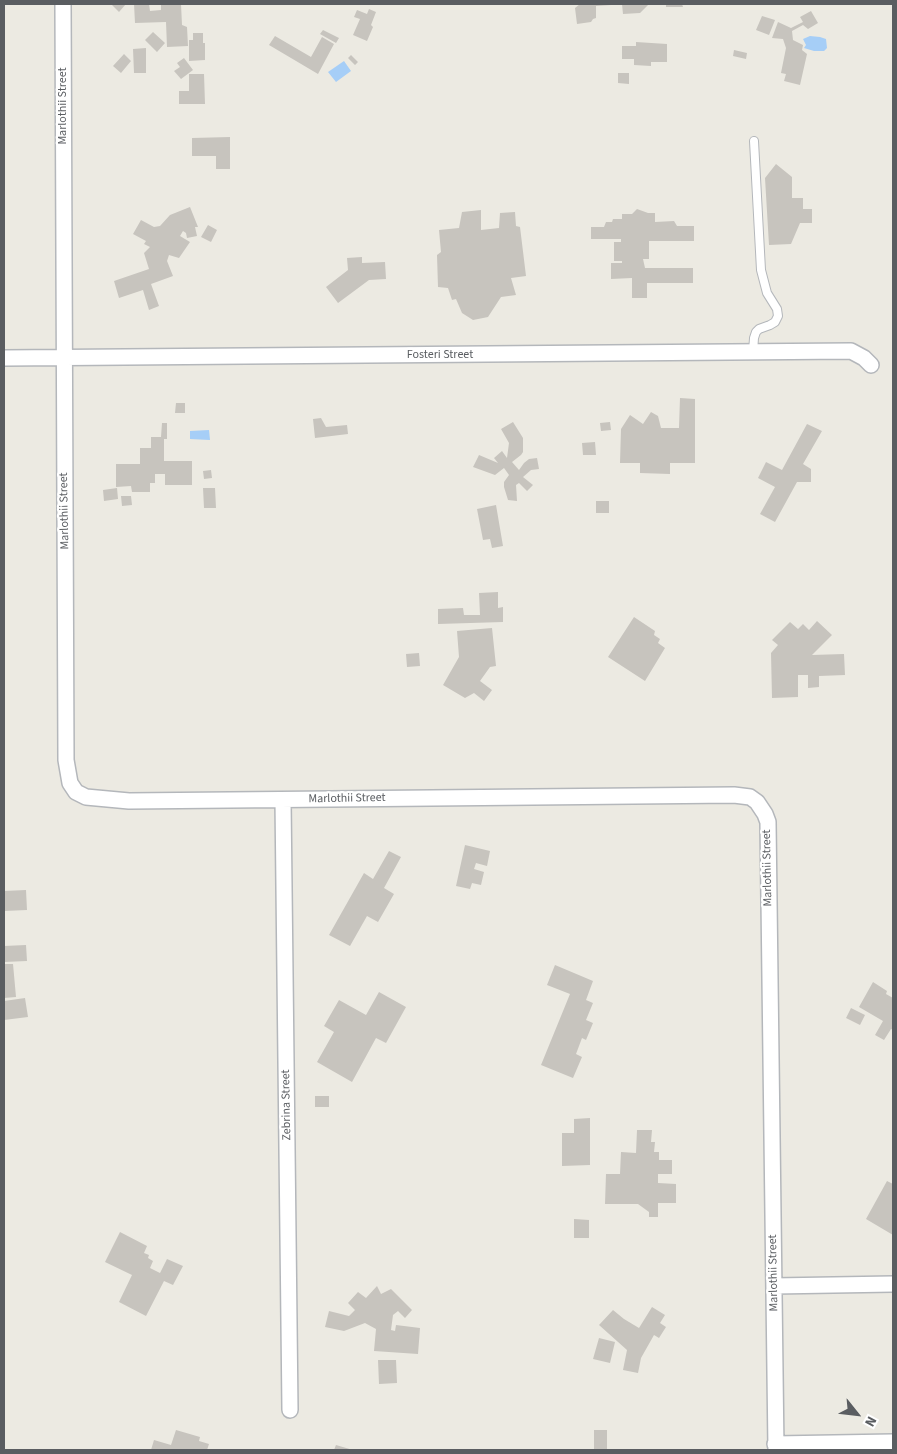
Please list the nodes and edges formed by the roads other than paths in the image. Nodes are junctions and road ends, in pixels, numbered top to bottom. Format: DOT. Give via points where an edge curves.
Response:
graph roads {
  1 [pos="63,4"];
  2 [pos="754,141"];
  3 [pos="753,352"];
  4 [pos="4,358"];
  5 [pos="64,358"];
  6 [pos="871,365"];
  7 [pos="283,800"];
  8 [pos="893,1284"];
  9 [pos="774,1286"];
  10 [pos="290,1410"];
  11 [pos="893,1442"];
  12 [pos="776,1447"];
  1 -- 5 [label="street, Marlothii Street"];
  2 -- 3 [label="lane" via="761,270 778,316 775,322 756,332"];
  3 -- 5 [label="street, Fosteri Street"];
  3 -- 6 [label="street, Fosteri Street" via="851,351"];
  4 -- 5 [label="street, Fosteri Street"];
  5 -- 7 [label="street, Marlothii Street" via="66,760 70,783 76,792 86,797 129,801"];
  7 -- 9 [label="street, Marlothii Street" via="734,795 750,797 757,802 768,822"];
  7 -- 10 [label="street, Zebrina Street"];
  8 -- 9 [label="street"];
  9 -- 12 [label="street, Marlothii Street"];
  11 -- 12 [label="street"];
}
